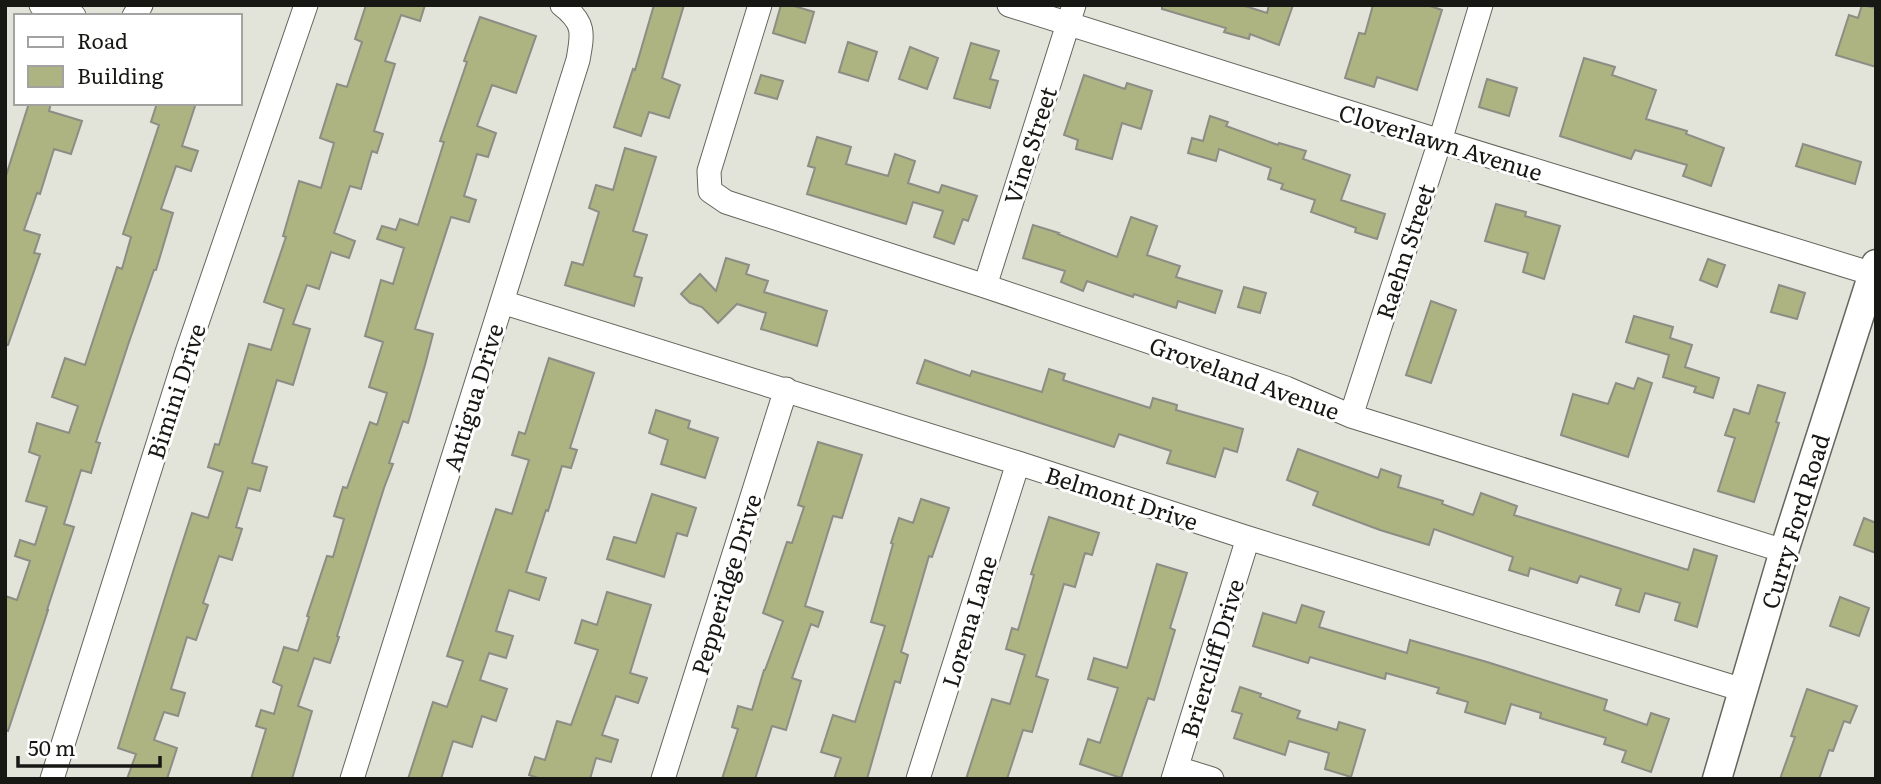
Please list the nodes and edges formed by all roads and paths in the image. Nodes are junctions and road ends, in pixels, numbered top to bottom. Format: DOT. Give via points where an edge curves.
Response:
graph roads {
  1 [pos="41,5"];
  2 [pos="306,5"];
  3 [pos="760,5"];
  4 [pos="1009,5"];
  5 [pos="1481,5"];
  6 [pos="568,10"];
  7 [pos="68,14"];
  8 [pos="1071,15"];
  9 [pos="1440,141"];
  10 [pos="1874,269"];
  11 [pos="985,285"];
  12 [pos="502,302"];
  13 [pos="1870,303"];
  14 [pos="786,389"];
  15 [pos="1351,416"];
  16 [pos="1018,463"];
  17 [pos="1248,538"];
  18 [pos="1784,551"];
  19 [pos="1743,690"];
  20 [pos="1175,773"];
  21 [pos="52,779"];
  22 [pos="352,779"];
  23 [pos="663,779"];
  24 [pos="918,779"];
  25 [pos="1212,779"];
  26 [pos="1717,779"];
  1 -- 7 [label="street"];
  2 -- 21 [label="street, Bimini Drive" via="187,352"];
  3 -- 11 [label="street, Groveland Avenue" via="709,171 710,191 726,202"];
  4 -- 8 [label="street, Cloverlawn Avenue"];
  5 -- 9 [label="street, Raehn Street"];
  6 -- 12 [label="street, Antigua Drive" via="582,36 578,60"];
  8 -- 9 [label="street, Cloverlawn Avenue"];
  8 -- 11 [label="street, Vine Street"];
  9 -- 10 [label="street, Cloverlawn Avenue"];
  9 -- 15 [label="street, Raehn Street"];
  10 -- 13 [label="street, Curry Ford Road"];
  11 -- 15 [label="street, Groveland Avenue" via="1286,388"];
  12 -- 14 [label="street, Belmont Drive"];
  12 -- 22 [label="street, Antigua Drive"];
  13 -- 18 [label="street, Curry Ford Road"];
  14 -- 16 [label="street, Belmont Drive"];
  14 -- 23 [label="street, Pepperidge Drive"];
  15 -- 18 [label="street, Groveland Avenue"];
  16 -- 17 [label="street, Belmont Drive"];
  16 -- 24 [label="street, Lorena Lane"];
  17 -- 19 [label="street, Belmont Drive"];
  17 -- 20 [label="street, Briercliff Drive"];
  18 -- 19 [label="street, Curry Ford Road"];
  19 -- 26 [label="street, Curry Ford Road"];
  20 -- 25 [label="street"];
}
